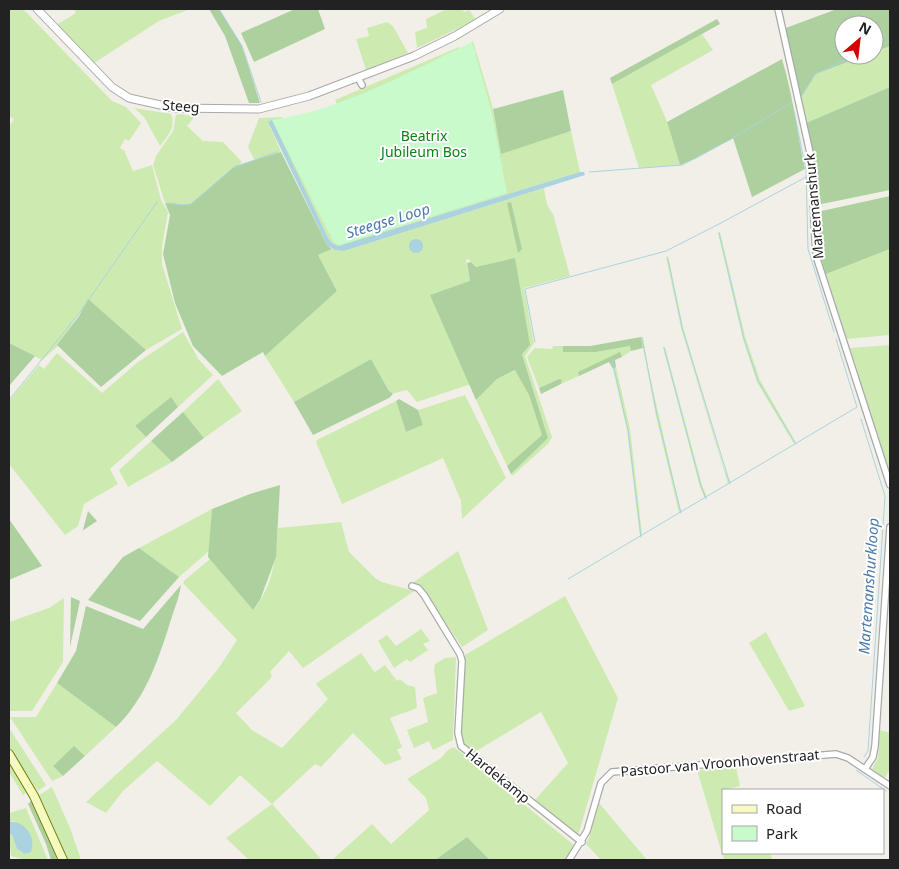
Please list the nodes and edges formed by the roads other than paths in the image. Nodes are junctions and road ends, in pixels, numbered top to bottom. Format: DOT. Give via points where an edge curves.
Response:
graph roads {
  1 [pos="36,9"];
  2 [pos="500,9"];
  3 [pos="778,9"];
  4 [pos="358,78"];
  5 [pos="362,85"];
  6 [pos="890,485"];
  7 [pos="890,527"];
  8 [pos="412,586"];
  9 [pos="9,754"];
  10 [pos="865,769"];
  11 [pos="890,786"];
  12 [pos="582,842"];
  13 [pos="61,860"];
  14 [pos="568,860"];
  1 -- 4 [label="street, Steeg" via="117,91 134,100 174,110 260,109"];
  2 -- 4 [label="street, Steeg" via="461,37"];
  3 -- 6 [label="street, Martemanshurk" via="810,153 812,223 817,259"];
  4 -- 5 [label="street"];
  7 -- 10 [label="street" via="875,746 873,757"];
  8 -- 12 [label="street, Hardekamp" via="424,595 462,660 458,733 461,746"];
  9 -- 13 [label="main road" via="34,796"];
  10 -- 11 [label="street, Pastoor van Vroonhovenstraat"];
  10 -- 12 [label="street, Pastoor van Vroonhovenstraat" via="845,756 833,754 612,772 601,783"];
  12 -- 14 [label="street, Pastoor van Vroonhovenstraat"];
}
